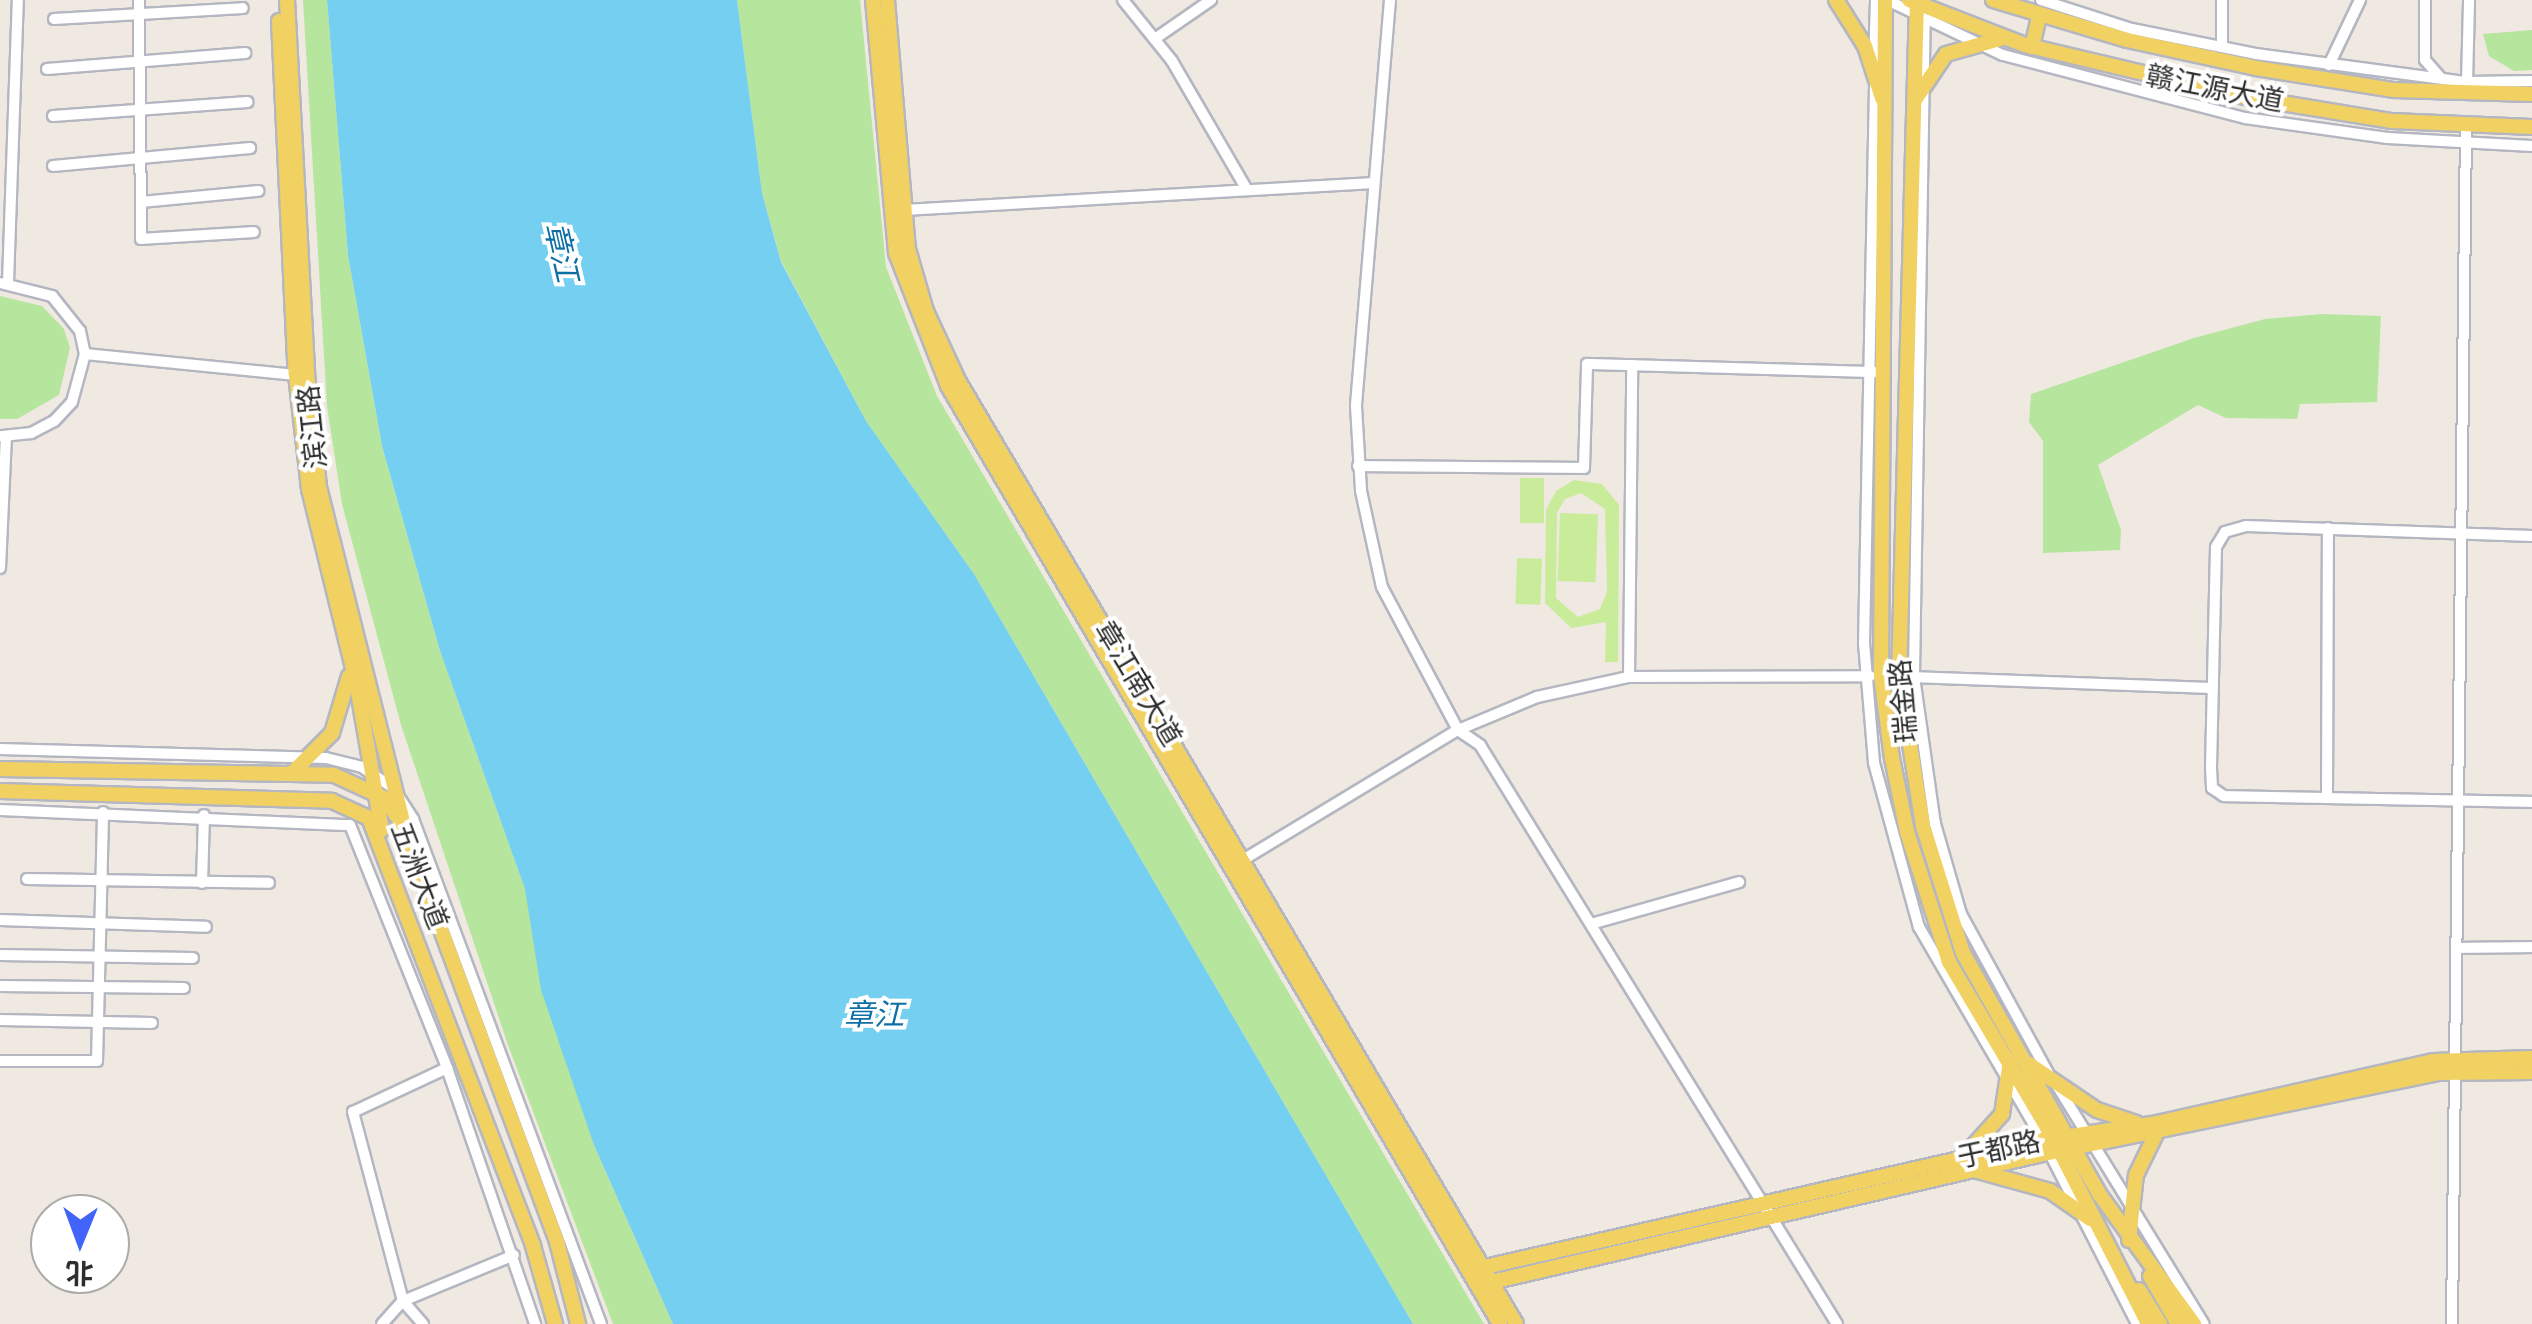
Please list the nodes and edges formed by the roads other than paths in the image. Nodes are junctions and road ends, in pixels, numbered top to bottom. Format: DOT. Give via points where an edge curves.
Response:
graph roads {
  1 [pos="18,0"];
  2 [pos="139,0"];
  3 [pos="278,0"];
  4 [pos="287,0"];
  5 [pos="873,0"];
  6 [pos="887,0"];
  7 [pos="1123,0"];
  8 [pos="1210,0"];
  9 [pos="1390,0"];
  10 [pos="1836,0"];
  11 [pos="1876,0"];
  12 [pos="1886,0"];
  13 [pos="1993,0"];
  14 [pos="2005,0"];
  15 [pos="2041,0"];
  16 [pos="2222,0"];
  17 [pos="2360,0"];
  18 [pos="2425,0"];
  19 [pos="2469,0"];
  20 [pos="1919,5"];
  21 [pos="243,8"];
  22 [pos="139,14"];
  23 [pos="2035,16"];
  24 [pos="54,19"];
  25 [pos="1156,38"];
  26 [pos="1978,40"];
  27 [pos="2028,46"];
  28 [pos="2222,47"];
  29 [pos="245,53"];
  30 [pos="140,62"];
  31 [pos="2329,65"];
  32 [pos="48,68"];
  33 [pos="1874,69"];
  34 [pos="2440,78"];
  35 [pos="1923,80"];
  36 [pos="2532,82"];
  37 [pos="2467,87"];
  38 [pos="2532,94"];
  39 [pos="247,102"];
  40 [pos="140,110"];
  41 [pos="52,116"];
  42 [pos="1889,123"];
  43 [pos="1909,125"];
  44 [pos="2466,126"];
  45 [pos="2532,127"];
  46 [pos="5,137"];
  47 [pos="2465,144"];
  48 [pos="2532,146"];
  49 [pos="250,148"];
  50 [pos="140,158"];
  51 [pos="53,166"];
  52 [pos="1373,182"];
  53 [pos="1247,190"];
  54 [pos="258,192"];
  55 [pos="141,202"];
  56 [pos="905,210"];
  57 [pos="254,232"];
  58 [pos="4,282"];
  59 [pos="85,354"];
  60 [pos="1632,366"];
  61 [pos="1878,372"];
  62 [pos="296,374"];
  63 [pos="3,436"];
  64 [pos="1358,466"];
  65 [pos="2328,528"];
  66 [pos="2464,534"];
  67 [pos="2532,536"];
  68 [pos="0,568"];
  69 [pos="348,651"];
  70 [pos="1881,675"];
  71 [pos="1864,676"];
  72 [pos="1629,677"];
  73 [pos="1906,677"];
  74 [pos="2213,688"];
  75 [pos="1458,730"];
  76 [pos="0,749"];
  77 [pos="312,757"];
  78 [pos="0,769"];
  79 [pos="290,774"];
  80 [pos="380,789"];
  81 [pos="0,792"];
  82 [pos="2327,796"];
  83 [pos="2458,800"];
  84 [pos="332,801"];
  85 [pos="2532,802"];
  86 [pos="0,810"];
  87 [pos="103,812"];
  88 [pos="204,816"];
  89 [pos="337,820"];
  90 [pos="1236,865"];
  91 [pos="27,879"];
  92 [pos="101,880"];
  93 [pos="202,882"];
  94 [pos="1738,882"];
  95 [pos="269,883"];
  96 [pos="0,920"];
  97 [pos="100,924"];
  98 [pos="1591,924"];
  99 [pos="206,928"];
  100 [pos="2532,947"];
  101 [pos="2457,948"];
  102 [pos="0,955"];
  103 [pos="99,956"];
  104 [pos="193,958"];
  105 [pos="0,986"];
  106 [pos="98,987"];
  107 [pos="184,988"];
  108 [pos="0,1020"];
  109 [pos="98,1022"];
  110 [pos="152,1023"];
  111 [pos="2532,1058"];
  112 [pos="2010,1060"];
  113 [pos="0,1061"];
  114 [pos="2027,1062"];
  115 [pos="2457,1064"];
  116 [pos="447,1068"];
  117 [pos="2532,1072"];
  118 [pos="2053,1079"];
  119 [pos="2010,1080"];
  120 [pos="2153,1130"];
  121 [pos="2089,1140"];
  122 [pos="2073,1143"];
  123 [pos="2051,1146"];
  124 [pos="1959,1158"];
  125 [pos="1973,1170"];
  126 [pos="1765,1204"];
  127 [pos="2077,1207"];
  128 [pos="2130,1209"];
  129 [pos="1773,1218"];
  130 [pos="2127,1237"];
  131 [pos="2106,1239"];
  132 [pos="514,1255"];
  133 [pos="1477,1269"];
  134 [pos="1485,1284"];
  135 [pos="403,1301"];
  136 [pos="382,1324"];
  137 [pos="423,1324"];
  138 [pos="536,1324"];
  139 [pos="555,1324"];
  140 [pos="578,1324"];
  141 [pos="601,1324"];
  142 [pos="1500,1324"];
  143 [pos="1516,1324"];
  144 [pos="1837,1324"];
  145 [pos="2137,1324"];
  146 [pos="2148,1324"];
  147 [pos="2160,1324"];
  148 [pos="2178,1324"];
  149 [pos="2194,1324"];
  150 [pos="2204,1324"];
  151 [pos="2452,1324"];
  1 -- 46 [label="street"];
  2 -- 22 [label="street"];
  3 -- 62 [label="main road, 滨江路"];
  4 -- 80 [label="main road, 滨江路" via="319,487 384,743"];
  5 -- 90 [label="main road, 章江南大道" via="896,253 918,319 948,386"];
  6 -- 56 [label="main road, 章江南大道"];
  7 -- 25 [label="street"];
  8 -- 25 [label="street"];
  9 -- 52 [label="street"];
  10 -- 33 [label="main road"];
  11 -- 33 [label="street"];
  12 -- 20 [label="street"];
  12 -- 42 [label="main road, 瑞金路"];
  13 -- 23 [label="main road, 赣江源大道"];
  14 -- 23 [label="main road"];
  15 -- 28 [label="street"];
  16 -- 28 [label="street"];
  17 -- 31 [label="street"];
  18 -- 34 [label="street" via="2425,60"];
  19 -- 37 [label="street"];
  20 -- 26 [label="street"];
  20 -- 27 [label="main road, 赣江源大道"];
  20 -- 35 [label="street"];
  20 -- 43 [label="main road, 瑞金路"];
  21 -- 22 [label="street"];
  22 -- 24 [label="street"];
  22 -- 30 [label="street"];
  23 -- 27 [label="main road"];
  23 -- 37 [label="main road, 赣江源大道" via="2256,68 2394,90"];
  25 -- 53 [label="street"];
  26 -- 27 [label="main road"];
  26 -- 35 [label="main road" via="1946,54"];
  26 -- 47 [label="street" via="2004,55 2118,90 2245,118"];
  27 -- 44 [label="main road, 赣江源大道" via="2245,97"];
  28 -- 31 [label="street"];
  29 -- 30 [label="street"];
  30 -- 32 [label="street"];
  30 -- 40 [label="street"];
  31 -- 34 [label="street"];
  33 -- 42 [label="main road"];
  33 -- 61 [label="street"];
  34 -- 37 [label="street"];
  35 -- 43 [label="main road"];
  35 -- 73 [label="street"];
  36 -- 37 [label="street"];
  37 -- 38 [label="main road, 赣江源大道"];
  39 -- 40 [label="street"];
  40 -- 41 [label="street"];
  40 -- 50 [label="street"];
  42 -- 61 [label="main road, 瑞金路"];
  43 -- 73 [label="main road, 瑞金路"];
  44 -- 45 [label="main road, 赣江源大道"];
  44 -- 47 [label="street"];
  46 -- 58 [label="street"];
  47 -- 48 [label="street"];
  47 -- 66 [label="street"];
  49 -- 50 [label="street"];
  50 -- 51 [label="street"];
  50 -- 55 [label="street"];
  52 -- 53 [label="street"];
  52 -- 64 [label="street" via="1358,357"];
  53 -- 56 [label="street"];
  54 -- 55 [label="street"];
  55 -- 57 [label="street" via="141,239"];
  56 -- 90 [label="main road, 章江南大道" via="913,273 960,382"];
  58 -- 59 [label="street" via="52,296 68,311"];
  59 -- 62 [label="street"];
  59 -- 63 [label="street" via="72,402 32,433"];
  60 -- 61 [label="street"];
  60 -- 64 [label="street" via="1587,364 1584,468"];
  60 -- 72 [label="street"];
  61 -- 70 [label="main road, 瑞金路"];
  61 -- 71 [label="street"];
  62 -- 69 [label="main road, 滨江路" via="309,489"];
  63 -- 68 [label="street"];
  64 -- 75 [label="street" via="1382,587"];
  65 -- 66 [label="street"];
  65 -- 74 [label="street" via="2246,526 2225,532 2216,547"];
  65 -- 82 [label="street"];
  66 -- 67 [label="street"];
  66 -- 83 [label="street"];
  69 -- 77 [label="main road" via="344,707"];
  69 -- 80 [label="main road, 滨江路"];
  70 -- 71 [label="street"];
  70 -- 112 [label="main road, 瑞金路" via="1907,832 1934,924"];
  71 -- 72 [label="street"];
  71 -- 119 [label="street" via="1874,763 1918,926 1965,1016"];
  72 -- 75 [label="street" via="1538,697"];
  73 -- 74 [label="street"];
  73 -- 114 [label="main road, 瑞金路" via="1923,826 1949,917"];
  73 -- 118 [label="street" via="1961,914"];
  74 -- 82 [label="street" via="2216,794"];
  75 -- 90 [label="street"];
  75 -- 98 [label="street" via="1480,745"];
  76 -- 77 [label="street"];
  77 -- 79 [label="main road"];
  77 -- 80 [label="street"];
  78 -- 79 [label="main road"];
  79 -- 80 [label="main road" via="334,775"];
  80 -- 84 [label="main road, 五洲大道"];
  80 -- 84 [label="main road"];
  80 -- 89 [label="street"];
  80 -- 139 [label="main road, 五洲大道" via="384,844 533,1246"];
  80 -- 140 [label="main road, 五洲大道" via="408,843 557,1242"];
  80 -- 141 [label="street" via="417,830"];
  81 -- 84 [label="main road, 五洲大道"];
  82 -- 83 [label="street"];
  83 -- 85 [label="street"];
  83 -- 101 [label="street"];
  86 -- 87 [label="street"];
  87 -- 88 [label="street"];
  87 -- 92 [label="street"];
  88 -- 89 [label="street"];
  88 -- 93 [label="street"];
  89 -- 116 [label="street" via="357,834"];
  90 -- 133 [label="main road, 章江南大道"];
  91 -- 92 [label="street"];
  92 -- 93 [label="street"];
  92 -- 97 [label="street"];
  93 -- 95 [label="street"];
  94 -- 98 [label="street"];
  96 -- 97 [label="street"];
  97 -- 99 [label="street"];
  97 -- 103 [label="street"];
  98 -- 126 [label="street"];
  100 -- 101 [label="street"];
  101 -- 115 [label="street"];
  102 -- 103 [label="street"];
  103 -- 104 [label="street"];
  103 -- 106 [label="street"];
  105 -- 106 [label="street"];
  106 -- 107 [label="street"];
  106 -- 109 [label="street"];
  108 -- 109 [label="street"];
  109 -- 110 [label="street"];
  109 -- 113 [label="street" via="96,1062"];
  111 -- 115 [label="main road, 于都路"];
  112 -- 119 [label="main road"];
  112 -- 123 [label="main road, 瑞金路"];
  114 -- 118 [label="main road"];
  114 -- 122 [label="main road, 瑞金路"];
  115 -- 117 [label="main road, 于都路"];
  115 -- 120 [label="main road, 于都路"];
  115 -- 151 [label="street"];
  116 -- 132 [label="street"];
  116 -- 135 [label="street" via="353,1112"];
  118 -- 120 [label="main road" via="2097,1110"];
  118 -- 121 [label="street"];
  119 -- 123 [label="street"];
  119 -- 124 [label="main road" via="1996,1124"];
  120 -- 121 [label="main road, 于都路"];
  120 -- 128 [label="main road"];
  121 -- 122 [label="main road, 于都路"];
  121 -- 128 [label="street"];
  122 -- 123 [label="main road, 于都路"];
  122 -- 130 [label="main road, 瑞金路"];
  123 -- 124 [label="main road, 于都路"];
  123 -- 125 [label="main road, 于都路"];
  123 -- 127 [label="street"];
  123 -- 131 [label="main road, 瑞金路"];
  124 -- 126 [label="main road, 于都路"];
  125 -- 127 [label="main road" via="2050,1191"];
  125 -- 129 [label="main road, 于都路"];
  126 -- 129 [label="street"];
  126 -- 133 [label="main road, 于都路"];
  127 -- 131 [label="main road"];
  127 -- 145 [label="street"];
  128 -- 130 [label="main road"];
  128 -- 150 [label="street"];
  129 -- 134 [label="main road, 于都路"];
  129 -- 144 [label="street"];
  130 -- 148 [label="main road"];
  130 -- 149 [label="main road, 瑞金路"];
  131 -- 146 [label="main road, 瑞金路"];
  131 -- 147 [label="main road"];
  132 -- 135 [label="street"];
  132 -- 138 [label="street"];
  133 -- 134 [label="main road, 章江南大道"];
  134 -- 142 [label="main road, 章江南大道"];
  134 -- 143 [label="main road, 章江南大道"];
  135 -- 136 [label="street"];
  135 -- 137 [label="street"];
}
